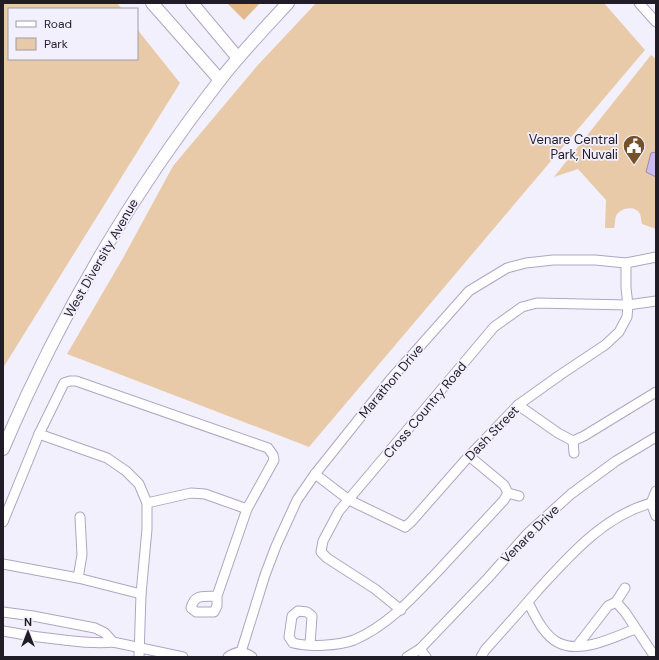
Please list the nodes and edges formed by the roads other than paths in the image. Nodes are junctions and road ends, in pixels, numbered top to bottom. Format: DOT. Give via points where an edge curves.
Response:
graph roads {
  1 [pos="152,3"];
  2 [pos="192,3"];
  3 [pos="288,3"];
  4 [pos="639,3"];
  5 [pos="656,22"];
  6 [pos="238,58"];
  7 [pos="220,80"];
  8 [pos="656,257"];
  9 [pos="626,263"];
  10 [pos="656,301"];
  11 [pos="628,305"];
  12 [pos="656,392"];
  13 [pos="518,405"];
  14 [pos="39,434"];
  15 [pos="656,437"];
  16 [pos="573,441"];
  17 [pos="3,449"];
  18 [pos="574,453"];
  19 [pos="469,456"];
  20 [pos="315,474"];
  21 [pos="656,491"];
  22 [pos="508,493"];
  23 [pos="519,496"];
  24 [pos="349,500"];
  25 [pos="147,503"];
  26 [pos="651,503"];
  27 [pos="247,509"];
  28 [pos="656,516"];
  29 [pos="80,517"];
  30 [pos="3,522"];
  31 [pos="3,564"];
  32 [pos="78,578"];
  33 [pos="625,588"];
  34 [pos="141,594"];
  35 [pos="217,596"];
  36 [pos="528,602"];
  37 [pos="616,602"];
  38 [pos="400,610"];
  39 [pos="3,612"];
  40 [pos="635,628"];
  41 [pos="3,631"];
  42 [pos="113,642"];
  43 [pos="310,645"];
  44 [pos="577,646"];
  45 [pos="420,649"];
  46 [pos="139,652"];
  47 [pos="241,652"];
  48 [pos="183,657"];
  49 [pos="228,657"];
  50 [pos="252,657"];
  51 [pos="407,657"];
  52 [pos="426,657"];
  53 [pos="481,657"];
  54 [pos="655,657"];
  1 -- 7 [label="street"];
  2 -- 6 [label="street"];
  3 -- 6 [label="street, West Diversity Avenue"];
  4 -- 5 [label="street"];
  6 -- 7 [label="street, West Diversity Avenue"];
  7 -- 17 [label="street, West Diversity Avenue" via="157,165 109,241 66,316"];
  8 -- 9 [label="street, Marathon Drive"];
  9 -- 11 [label="street, Dash Street"];
  9 -- 20 [label="street, Marathon Drive" via="553,260 526,263 507,268 469,291 390,380"];
  10 -- 11 [label="street, Cross Country Road"];
  11 -- 13 [label="street, Dash Street" via="627,317 619,332 605,345"];
  11 -- 24 [label="street, Cross Country Road" via="538,303 522,307 494,327"];
  12 -- 16 [label="street"];
  13 -- 16 [label="street"];
  13 -- 19 [label="street, Dash Street"];
  14 -- 25 [label="street" via="107,458 139,484"];
  14 -- 27 [label="street" via="64,383 76,381 268,448 274,460"];
  14 -- 30 [label="street"];
  15 -- 45 [label="street, Venare Drive" via="616,461 571,494 528,533"];
  16 -- 18 [label="street"];
  19 -- 22 [label="street" via="504,485"];
  19 -- 24 [label="street, Dash Street" via="404,532"];
  20 -- 24 [label="street, Dash Street"];
  20 -- 47 [label="street, Marathon Drive" via="297,500 276,546 264,575"];
  21 -- 26 [label="street"];
  22 -- 23 [label="street"];
  22 -- 38 [label="street"];
  24 -- 38 [label="street, Cross Country Road" via="339,511 323,541 321,552 376,589"];
  25 -- 27 [label="street" via="191,493 205,494"];
  25 -- 34 [label="street"];
  26 -- 28 [label="street"];
  26 -- 36 [label="street" via="613,520 578,548"];
  27 -- 35 [label="street"];
  29 -- 32 [label="street" via="82,555"];
  31 -- 32 [label="street"];
  32 -- 34 [label="street"];
  33 -- 37 [label="street"];
  34 -- 46 [label="street"];
  36 -- 44 [label="street" via="540,624 558,643"];
  36 -- 53 [label="street"];
  37 -- 40 [label="street"];
  37 -- 44 [label="street" via="608,606"];
  38 -- 43 [label="street" via="353,640"];
  39 -- 42 [label="street" via="95,628 105,633"];
  40 -- 44 [label="street" via="600,642"];
  40 -- 54 [label="street"];
  41 -- 42 [label="street" via="30,637 89,643"];
  42 -- 46 [label="street"];
  45 -- 51 [label="street, Venare Drive"];
  45 -- 52 [label="street"];
  46 -- 48 [label="street"];
  47 -- 49 [label="street"];
  47 -- 50 [label="street"];
}
